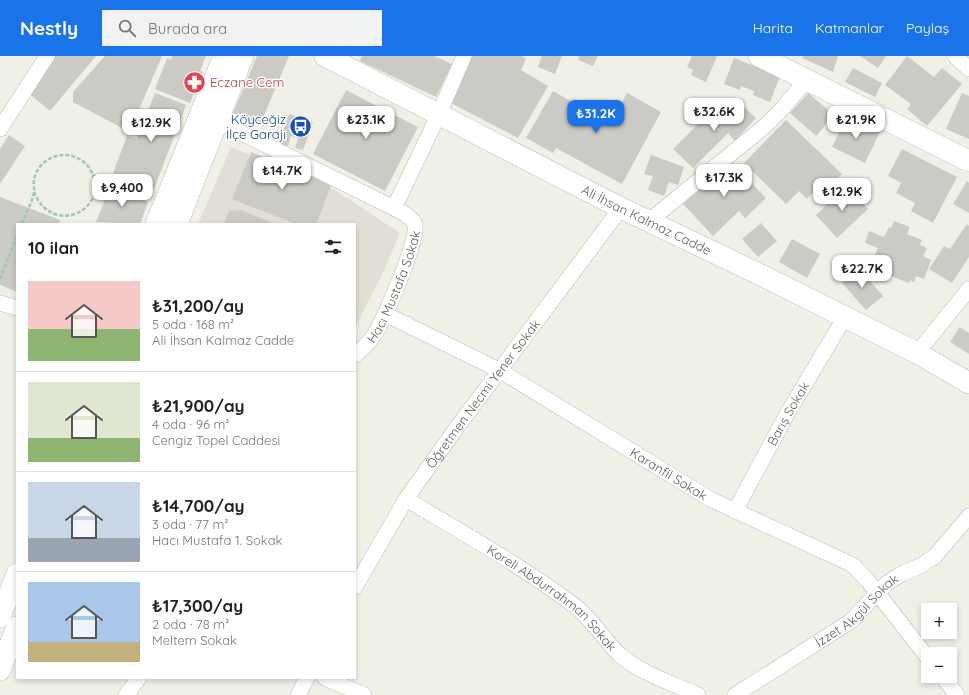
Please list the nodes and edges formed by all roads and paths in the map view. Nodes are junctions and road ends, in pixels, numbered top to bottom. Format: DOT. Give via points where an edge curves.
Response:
graph roads {
  1 [pos="47,56"];
  2 [pos="224,56"];
  3 [pos="243,56"];
  4 [pos="325,56"];
  5 [pos="464,56"];
  6 [pos="760,56"];
  7 [pos="955,56"];
  8 [pos="969,69"];
  9 [pos="807,79"];
  10 [pos="439,114"];
  11 [pos="217,121"];
  12 [pos="0,128"];
  13 [pos="969,161"];
  14 [pos="94,176"];
  15 [pos="34,192"];
  16 [pos="156,195"];
  17 [pos="394,208"];
  18 [pos="621,208"];
  19 [pos="649,221"];
  20 [pos="22,223"];
  21 [pos="156,223"];
  22 [pos="177,223"];
  23 [pos="16,239"];
  24 [pos="0,279"];
  25 [pos="969,289"];
  26 [pos="0,303"];
  27 [pos="16,308"];
  28 [pos="385,314"];
  29 [pos="845,317"];
  30 [pos="917,353"];
  31 [pos="356,354"];
  32 [pos="499,370"];
  33 [pos="969,382"];
  34 [pos="406,499"];
  35 [pos="735,511"];
  36 [pos="969,516"];
  37 [pos="16,577"];
  38 [pos="356,585"];
  39 [pos="876,593"];
  40 [pos="0,617"];
  41 [pos="16,630"];
  42 [pos="921,649"];
  43 [pos="0,670"];
  44 [pos="138,679"];
  45 [pos="306,679"];
  46 [pos="326,679"];
  47 [pos="948,683"];
  48 [pos="126,695"];
  49 [pos="298,695"];
  50 [pos="364,695"];
  51 [pos="698,695"];
  52 [pos="735,695"];
  53 [pos="957,695"];
  1 -- 12 [label="street"];
  2 -- 21 [label="street"];
  3 -- 11 [label="street"];
  4 -- 10 [label="street, Ali İhsan Kalmaz Cadde"];
  5 -- 10 [label="street"];
  6 -- 9 [label="street"];
  7 -- 8 [label="street"];
  9 -- 13 [label="street"];
  9 -- 19 [label="street" via="765,126"];
  10 -- 17 [label="street"];
  10 -- 18 [label="street, Ali İhsan Kalmaz Cadde"];
  11 -- 17 [label="street"];
  11 -- 22 [label="street"];
  14 -- 15 [label="path" via="81,160 71,155 61,155 42,164 36,172"];
  14 -- 15 [label="path" via="95,186 89,204 72,215 53,214 44,209"];
  14 -- 16 [label="path" via="108,176"];
  15 -- 20 [label="path"];
  17 -- 28 [label="street, Hacı Mustafa Sokak" via="407,215 417,229"];
  18 -- 19 [label="street, Ali İhsan Kalmaz Cadde"];
  18 -- 32 [label="street, Öğretmen Necmi Yener Sokak"];
  19 -- 29 [label="street, Ali İhsan Kalmaz Cadde"];
  23 -- 24 [label="path"];
  25 -- 30 [label="street"];
  26 -- 27 [label="street"];
  28 -- 31 [label="street, Hacı Mustafa Sokak" via="374,335"];
  28 -- 32 [label="street, Karanfil Sokak"];
  29 -- 30 [label="street, Ali İhsan Kalmaz Cadde"];
  29 -- 35 [label="street, Barış Sokak" via="790,407"];
  30 -- 33 [label="street, Ali İhsan Kalmaz Cadde"];
  32 -- 34 [label="street, Öğretmen Necmi Yener Sokak"];
  32 -- 35 [label="street, Karanfil Sokak" via="682,482"];
  34 -- 38 [label="street, Öğretmen Necmi Yener Sokak"];
  34 -- 51 [label="street, Koreli Abdurrahman Sokak" via="513,564 576,607 633,665"];
  35 -- 39 [label="street, Karanfil Sokak" via="841,558 861,572"];
  36 -- 39 [label="street, İzzet Akgül Sokak" via="935,556 901,574"];
  37 -- 40 [label="street"];
  39 -- 42 [label="street, Karanfil Sokak"];
  39 -- 52 [label="street, İzzet Akgül Sokak" via="856,616 837,632"];
  41 -- 43 [label="street"];
  44 -- 48 [label="street"];
  45 -- 49 [label="street"];
  46 -- 50 [label="street"];
  47 -- 53 [label="street"];
}
